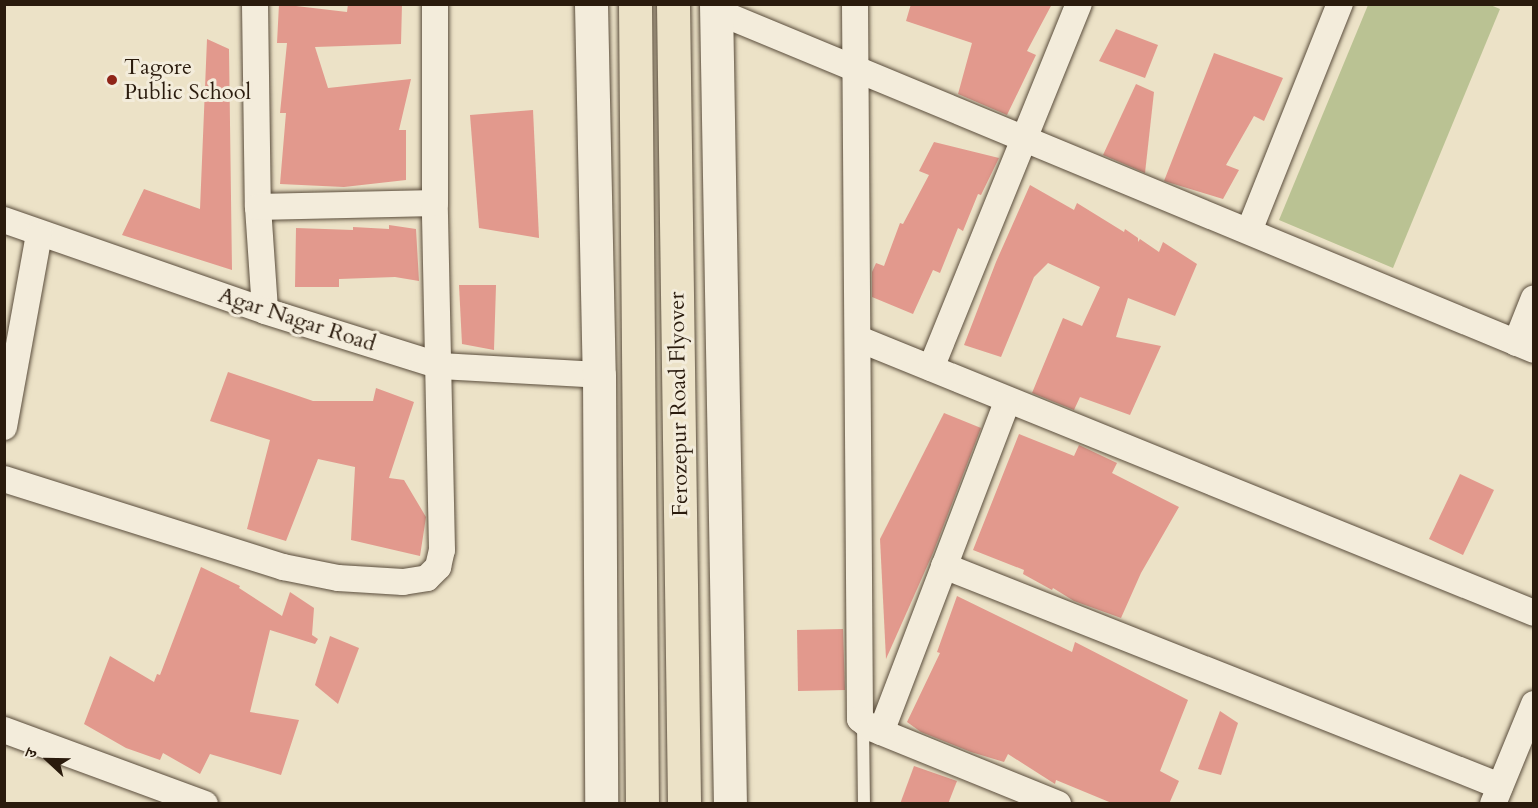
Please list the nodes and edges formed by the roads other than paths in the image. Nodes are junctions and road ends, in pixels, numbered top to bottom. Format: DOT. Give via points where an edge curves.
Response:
graph roads {
  1 [pos="255,4"];
  2 [pos="435,4"];
  3 [pos="591,4"];
  4 [pos="635,4"];
  5 [pos="673,4"];
  6 [pos="855,4"];
  7 [pos="1079,4"];
  8 [pos="1340,4"];
  9 [pos="716,8"];
  10 [pos="856,70"];
  11 [pos="1023,139"];
  12 [pos="435,203"];
  13 [pos="258,207"];
  14 [pos="4,220"];
  15 [pos="1249,231"];
  16 [pos="39,234"];
  17 [pos="1533,298"];
  18 [pos="265,311"];
  19 [pos="859,339"];
  20 [pos="1525,346"];
  21 [pos="440,366"];
  22 [pos="931,368"];
  23 [pos="599,375"];
  24 [pos="1008,400"];
  25 [pos="4,427"];
  26 [pos="4,479"];
  27 [pos="944,566"];
  28 [pos="1533,613"];
  29 [pos="1533,704"];
  30 [pos="872,728"];
  31 [pos="4,730"];
  32 [pos="1496,795"];
  33 [pos="204,804"];
  34 [pos="601,804"];
  35 [pos="642,804"];
  36 [pos="684,804"];
  37 [pos="730,804"];
  38 [pos="864,804"];
  39 [pos="1058,804"];
  1 -- 13 [label="street"];
  2 -- 12 [label="street"];
  3 -- 23 [label="main road"];
  4 -- 35 [label="highway, Ferozepur Road Flyover"];
  5 -- 36 [label="highway, Ferozepur Road Flyover"];
  6 -- 10 [label="street"];
  7 -- 11 [label="street"];
  8 -- 15 [label="street"];
  9 -- 10 [label="street"];
  9 -- 37 [label="main road"];
  10 -- 11 [label="street"];
  10 -- 19 [label="street"];
  11 -- 15 [label="street"];
  11 -- 22 [label="street"];
  12 -- 13 [label="street"];
  12 -- 21 [label="street"];
  13 -- 18 [label="street"];
  14 -- 16 [label="street, Agar Nagar Road"];
  15 -- 20 [label="street"];
  16 -- 18 [label="street, Agar Nagar Road"];
  16 -- 25 [label="street"];
  17 -- 20 [label="street"];
  18 -- 21 [label="street, Agar Nagar Road"];
  19 -- 22 [label="street"];
  19 -- 30 [label="street" via="860,707"];
  21 -- 23 [label="street, Agar Nagar Road"];
  21 -- 26 [label="street" via="442,550 438,567 427,578 403,582 338,578 283,567"];
  22 -- 24 [label="street"];
  23 -- 34 [label="main road"];
  24 -- 27 [label="street"];
  24 -- 28 [label="street"];
  27 -- 30 [label="street"];
  27 -- 32 [label="street"];
  29 -- 32 [label="street"];
  30 -- 38 [label="lane"];
  30 -- 39 [label="street"];
  31 -- 33 [label="street"];
}
